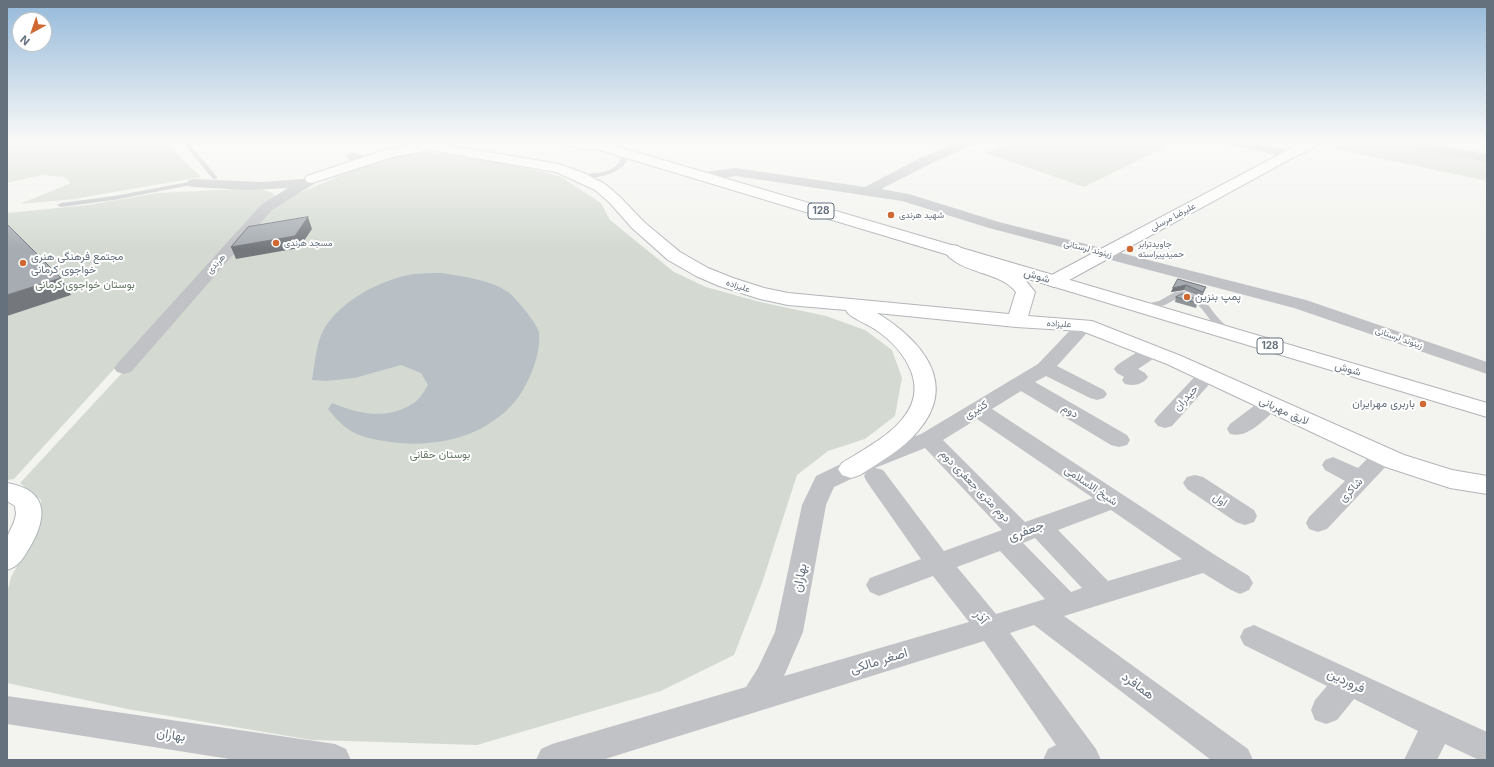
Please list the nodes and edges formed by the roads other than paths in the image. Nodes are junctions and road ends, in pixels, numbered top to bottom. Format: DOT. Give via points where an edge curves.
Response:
graph roads {
  1 [pos="316,178"];
  2 [pos="582,178"];
  3 [pos="710,178"];
  4 [pos="776,178"];
  5 [pos="893,178"];
  6 [pos="1245,178"];
  7 [pos="312,179"];
  8 [pos="194,183"];
  9 [pos="867,191"];
  10 [pos="61,205"];
  11 [pos="952,250"];
  12 [pos="1106,253"];
  13 [pos="1054,281"];
  14 [pos="835,304"];
  15 [pos="1016,321"];
  16 [pos="1085,325"];
  17 [pos="1152,351"];
  18 [pos="124,368"];
  19 [pos="1045,368"];
  20 [pos="1487,368"];
  21 [pos="1207,375"];
  22 [pos="1132,380"];
  23 [pos="1022,383"];
  24 [pos="1097,394"];
  25 [pos="1270,404"];
  26 [pos="977,409"];
  27 [pos="1487,410"];
  28 [pos="1165,421"];
  29 [pos="1238,429"];
  30 [pos="929,440"];
  31 [pos="1119,440"];
  32 [pos="1383,456"];
  33 [pos="1333,465"];
  34 [pos="863,472"];
  35 [pos="1361,479"];
  36 [pos="1195,484"];
  37 [pos="1487,485"];
  38 [pos="7,492"];
  39 [pos="1113,500"];
  40 [pos="1245,516"];
  41 [pos="1318,523"];
  42 [pos="1021,533"];
  43 [pos="7,559"];
  44 [pos="1206,562"];
  45 [pos="938,563"];
  46 [pos="1240,583"];
  47 [pos="879,585"];
  48 [pos="1103,593"];
  49 [pos="1066,604"];
  50 [pos="1038,613"];
  51 [pos="990,627"];
  52 [pos="1254,637"];
  53 [pos="1349,683"];
  54 [pos="755,699"];
  55 [pos="7,710"];
  56 [pos="1326,710"];
  57 [pos="1438,725"];
  58 [pos="1487,748"];
  59 [pos="1074,757"];
  60 [pos="335,760"];
  61 [pos="552,760"];
  62 [pos="1237,760"];
  63 [pos="1420,760"];
  1 -- 7 [label="street, هرندی"];
  2 -- 14 [label="street, علیزاده" via="600,187 674,256 702,272 760,293"];
  3 -- 11 [label="street, شوش / 128"];
  4 -- 9 [label="street, زینوند لرستانی"];
  5 -- 9 [label="street"];
  6 -- 12 [label="street, علیرضا مرسلی"];
  7 -- 8 [label="street" via="285,185 257,186"];
  7 -- 18 [label="street, هرندی" via="266,207"];
  8 -- 10 [label="lane"];
  9 -- 12 [label="street, زینوند لرستانی" via="904,197 994,225"];
  11 -- 13 [label="street, شوش / 128"];
  11 -- 15 [label="street" via="973,264 1016,280 1026,292"];
  12 -- 13 [label="street, علیرضا مرسلی"];
  12 -- 20 [label="street, زینوند لرستانی" via="1300,304"];
  13 -- 27 [label="street, شوش / 128"];
  14 -- 15 [label="street, علیزاده"];
  14 -- 34 [label="street" via="866,314 905,343 925,380 922,408 914,420"];
  15 -- 16 [label="street, علیزاده"];
  16 -- 17 [label="street, لایق مهربانی"];
  16 -- 19 [label="street, کثیری"];
  17 -- 21 [label="street, لایق مهربانی"];
  17 -- 22 [label="street" via="1124,369 1138,377"];
  19 -- 23 [label="street, کثیری"];
  19 -- 24 [label="street"];
  21 -- 25 [label="street, لایق مهربانی"];
  21 -- 28 [label="street, حیدران"];
  23 -- 26 [label="street, کثیری"];
  23 -- 31 [label="street, دوم"];
  25 -- 29 [label="street"];
  25 -- 32 [label="street, لایق مهربانی"];
  26 -- 30 [label="street, کثیری"];
  26 -- 39 [label="street, شیخ الاسلامی"];
  30 -- 34 [label="street, کثیری"];
  30 -- 42 [label="street, دوم متری جعفری دوم"];
  32 -- 35 [label="street, شاکری"];
  32 -- 37 [label="street, لایق مهربانی" via="1450,478"];
  33 -- 35 [label="street"];
  34 -- 45 [label="street, آذر"];
  34 -- 54 [label="street, بهاران" via="834,476 824,482 818,492 789,632 769,677"];
  35 -- 41 [label="street, شاکری"];
  36 -- 40 [label="street, اول"];
  38 -- 43 [label="street" via="22,499 31,513 22,537"];
  39 -- 42 [label="street, جعفری"];
  39 -- 44 [label="street, شیخ الاسلامی"];
  42 -- 45 [label="street, جعفری"];
  42 -- 48 [label="street"];
  42 -- 49 [label="street"];
  44 -- 46 [label="street, شیخ الاسلامی"];
  44 -- 48 [label="street, اصغر مالکی"];
  45 -- 47 [label="street"];
  45 -- 51 [label="street, آذر"];
  48 -- 49 [label="street, اصغر مالکی"];
  49 -- 50 [label="street, اصغر مالکی"];
  50 -- 51 [label="street, اصغر مالکی"];
  50 -- 62 [label="street, همافرد"];
  51 -- 54 [label="street, اصغر مالکی"];
  51 -- 59 [label="street, آذر"];
  52 -- 53 [label="street, فروردین"];
  53 -- 56 [label="street"];
  53 -- 57 [label="street, فروردین"];
  54 -- 61 [label="street, اصغر مالکی"];
  55 -- 60 [label="street, بهاران"];
  57 -- 58 [label="street, فروردین"];
  57 -- 63 [label="street"];
}
